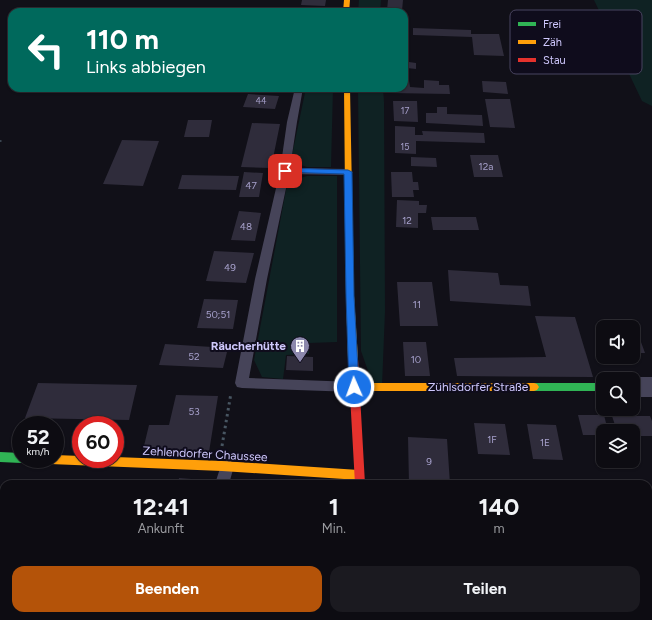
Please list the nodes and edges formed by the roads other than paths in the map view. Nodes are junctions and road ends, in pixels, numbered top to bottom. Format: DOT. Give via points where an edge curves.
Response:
graph roads {
  1 [pos="299,92"];
  2 [pos="347,92"];
  3 [pos="285,171"];
  4 [pos="348,172"];
  5 [pos="354,387"];
  6 [pos="596,387"];
  7 [pos="640,387"];
  8 [pos="652,387"];
  9 [pos="0,457"];
  10 [pos="12,458"];
  11 [pos="64,460"];
  12 [pos="223,466"];
  13 [pos="224,480"];
  14 [pos="360,480"];
  1 -- 3 [label="lane"];
  2 -- 4 [label="main road"];
  3 -- 4 [label="lane"];
  3 -- 5 [label="lane" via="261,279 242,383"];
  4 -- 5 [label="main road"];
  5 -- 6 [label="main road, Zühlsdorfer Straße"];
  5 -- 14 [label="main road"];
  7 -- 8 [label="street"];
  9 -- 10 [label="main road"];
  11 -- 12 [label="main road, Zehlendorfer Chaussee"];
  12 -- 13 [label="lane"];
  12 -- 14 [label="main road, Zehlendorfer Chaussee"];
}
